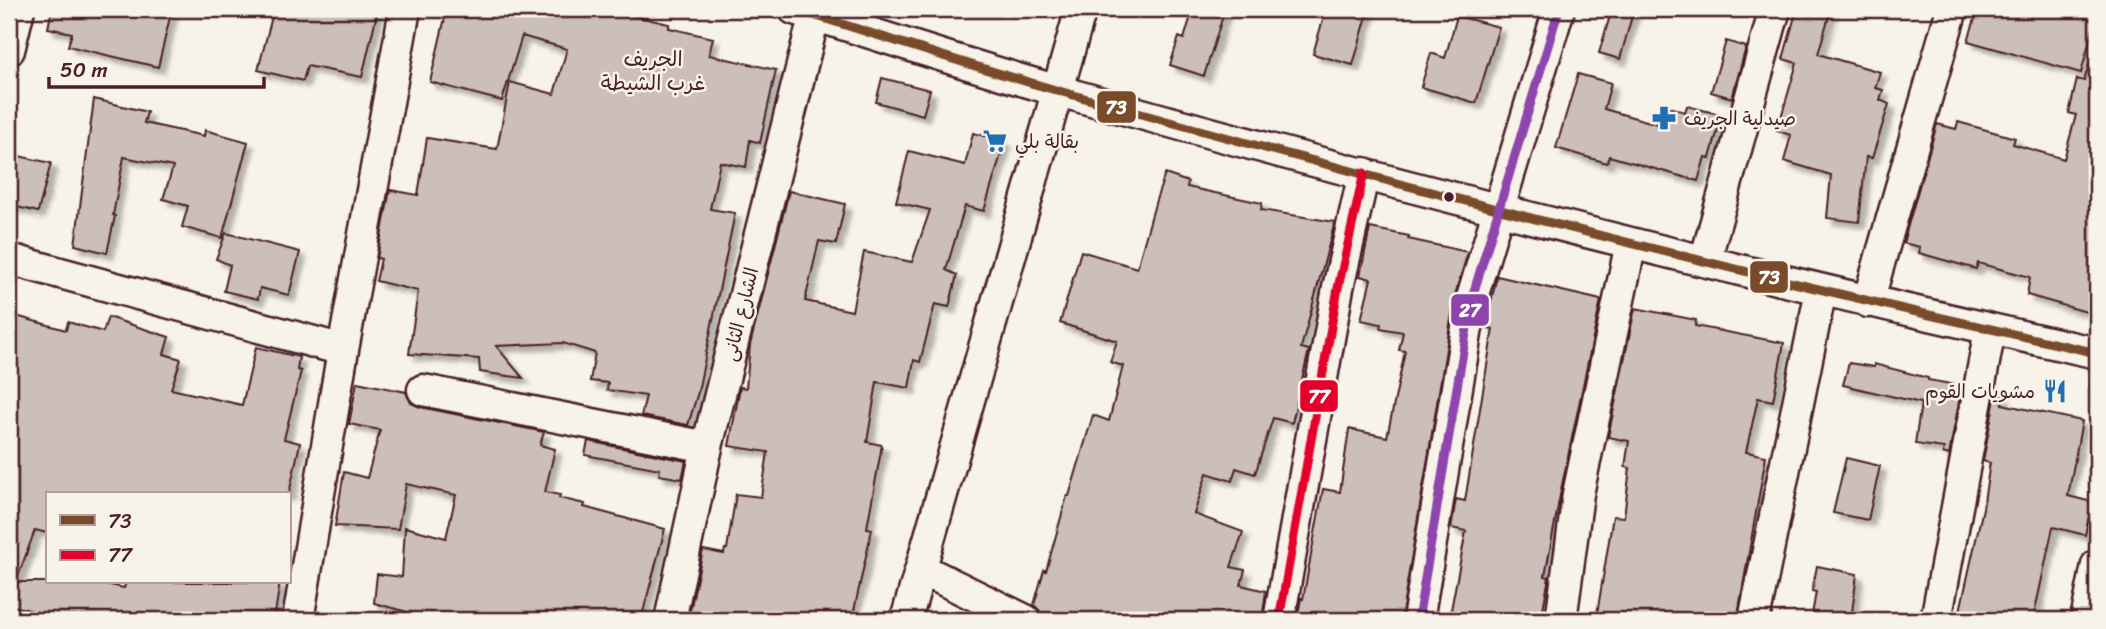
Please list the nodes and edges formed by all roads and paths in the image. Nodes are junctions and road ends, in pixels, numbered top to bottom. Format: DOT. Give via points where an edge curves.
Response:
graph roads {
  1 [pos="19,9"];
  2 [pos="405,9"];
  3 [pos="1081,9"];
  4 [pos="1559,9"];
  5 [pos="1775,9"];
  6 [pos="1952,9"];
  7 [pos="808,11"];
  8 [pos="9,50"];
  9 [pos="1056,90"];
  10 [pos="1364,173"];
  11 [pos="1499,209"];
  12 [pos="1631,243"];
  13 [pos="9,259"];
  14 [pos="1705,261"];
  15 [pos="1821,290"];
  16 [pos="1868,302"];
  17 [pos="1990,330"];
  18 [pos="343,350"];
  19 [pos="2097,353"];
  20 [pos="424,390"];
  21 [pos="707,447"];
  22 [pos="2097,565"];
  23 [pos="920,569"];
  24 [pos="298,620"];
  25 [pos="670,620"];
  26 [pos="906,620"];
  27 [pos="1025,620"];
  28 [pos="1279,620"];
  29 [pos="1418,620"];
  30 [pos="1561,620"];
  31 [pos="1754,620"];
  32 [pos="1936,620"];
  33 [pos="2086,620"];
  1 -- 8 [label="street"];
  2 -- 18 [label="street"];
  3 -- 9 [label="street"];
  4 -- 11 [label="street"];
  5 -- 14 [label="street"];
  6 -- 16 [label="street"];
  7 -- 9 [label="street"];
  7 -- 21 [label="street, الشارع الثانى"];
  9 -- 10 [label="street"];
  9 -- 23 [label="street"];
  10 -- 11 [label="street"];
  10 -- 28 [label="street" via="1338,288"];
  11 -- 12 [label="street"];
  11 -- 29 [label="street" via="1472,298"];
  12 -- 14 [label="street"];
  12 -- 30 [label="street" via="1578,494"];
  13 -- 18 [label="street"];
  14 -- 15 [label="street"];
  15 -- 16 [label="street"];
  15 -- 31 [label="street"];
  16 -- 17 [label="street"];
  17 -- 19 [label="street"];
  17 -- 32 [label="street"];
  18 -- 24 [label="street"];
  20 -- 21 [label="street"];
  21 -- 25 [label="street, الشارع الثانى"];
  22 -- 33 [label="street"];
  23 -- 26 [label="street"];
  23 -- 27 [label="street"];
}
